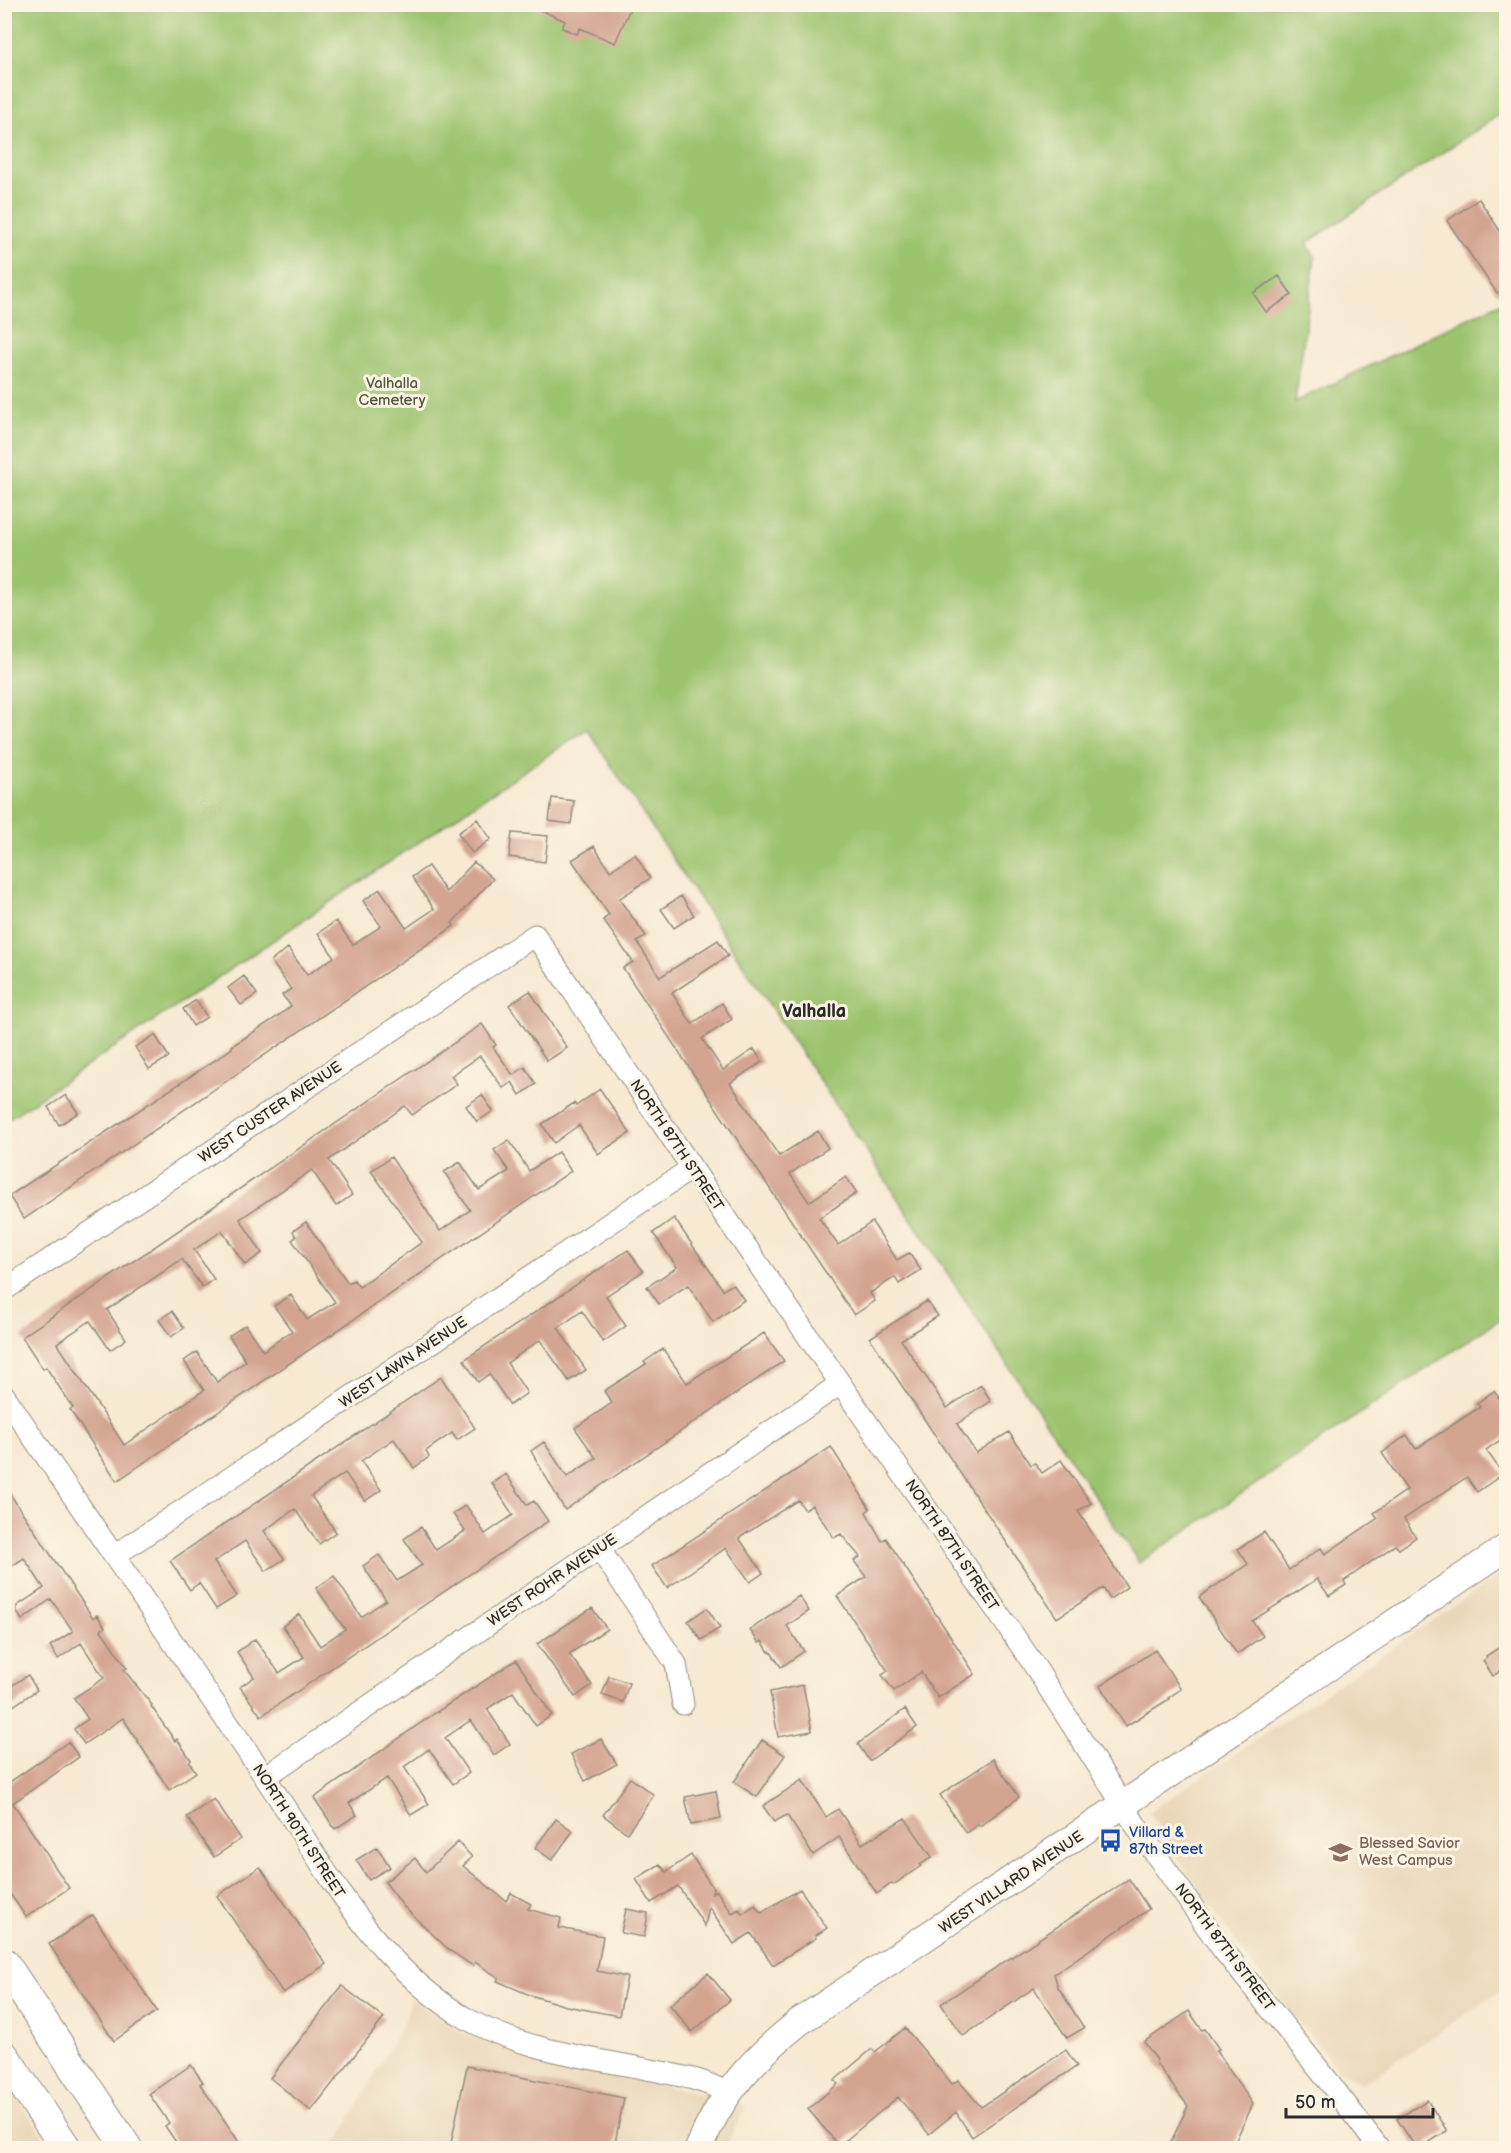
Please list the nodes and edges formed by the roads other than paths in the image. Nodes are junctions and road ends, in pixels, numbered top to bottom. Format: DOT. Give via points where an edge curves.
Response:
graph roads {
  1 [pos="535,935"];
  2 [pos="692,1168"];
  3 [pos="4,1290"];
  4 [pos="840,1384"];
  5 [pos="4,1395"];
  6 [pos="599,1548"];
  7 [pos="1506,1548"];
  8 [pos="114,1557"];
  9 [pos="683,1704"];
  10 [pos="265,1776"];
  11 [pos="1123,1806"];
  12 [pos="4,1963"];
  13 [pos="4,2056"];
  14 [pos="728,2092"];
  15 [pos="66,2148"];
  16 [pos="127,2148"];
  17 [pos="699,2148"];
  18 [pos="1379,2148"];
  1 -- 2 [label="street, NORTH 87TH STREET"];
  1 -- 3 [label="street, WEST CUSTER AVENUE"];
  2 -- 4 [label="street, NORTH 87TH STREET"];
  2 -- 8 [label="street, WEST LAWN AVENUE"];
  4 -- 6 [label="street, WEST ROHR AVENUE"];
  4 -- 11 [label="street, NORTH 87TH STREET" via="1032,1662"];
  5 -- 8 [label="street, NORTH 90TH STREET"];
  6 -- 9 [label="street" via="676,1664"];
  6 -- 10 [label="street, WEST ROHR AVENUE"];
  7 -- 11 [label="street, WEST VILLARD AVENUE"];
  8 -- 10 [label="street, NORTH 90TH STREET"];
  10 -- 14 [label="street, NORTH 90TH STREET" via="344,1900 401,1967 428,1992 469,2019 535,2046 696,2079"];
  11 -- 14 [label="street, WEST VILLARD AVENUE" via="799,2022 755,2061"];
  11 -- 18 [label="street, NORTH 87TH STREET" via="1223,1950"];
  12 -- 16 [label="main road"];
  13 -- 15 [label="main road"];
  14 -- 17 [label="street, WEST VILLARD AVENUE"];
}
